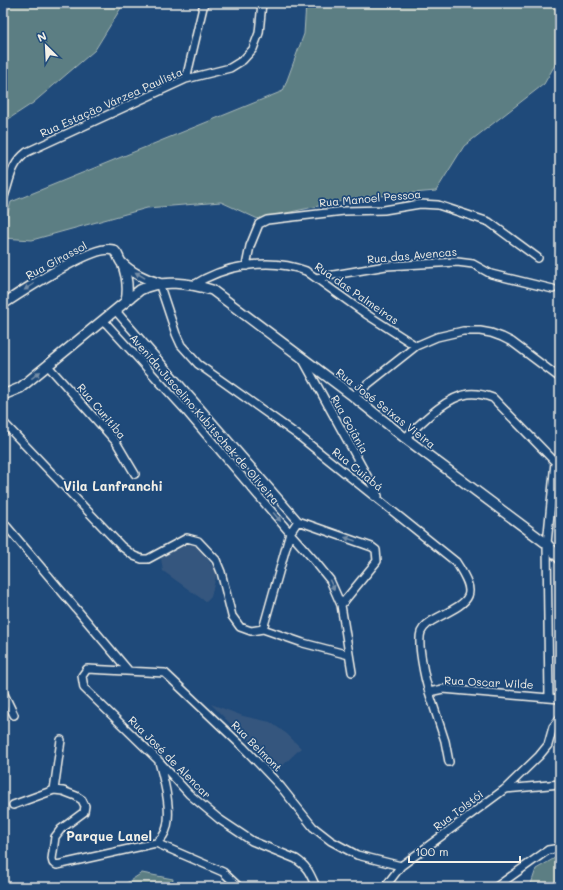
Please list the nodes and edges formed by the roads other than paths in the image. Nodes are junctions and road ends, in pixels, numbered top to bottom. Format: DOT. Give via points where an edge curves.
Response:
graph roads {
  1 [pos="204,3"];
  2 [pos="262,3"];
  3 [pos="186,79"];
  4 [pos="3,199"];
  5 [pos="538,258"];
  6 [pos="122,263"];
  7 [pos="246,266"];
  8 [pos="316,278"];
  9 [pos="159,283"];
  10 [pos="192,286"];
  11 [pos="553,289"];
  12 [pos="126,301"];
  13 [pos="3,304"];
  14 [pos="115,310"];
  15 [pos="103,320"];
  16 [pos="416,346"];
  17 [pos="301,358"];
  18 [pos="48,366"];
  19 [pos="560,378"];
  20 [pos="3,395"];
  21 [pos="353,396"];
  22 [pos="195,401"];
  23 [pos="186,411"];
  24 [pos="3,422"];
  25 [pos="405,438"];
  26 [pos="557,465"];
  27 [pos="135,474"];
  28 [pos="380,500"];
  29 [pos="298,521"];
  30 [pos="3,522"];
  31 [pos="290,533"];
  32 [pos="547,544"];
  33 [pos="560,559"];
  34 [pos="341,605"];
  35 [pos="263,629"];
  36 [pos="349,655"];
  37 [pos="87,669"];
  38 [pos="128,670"];
  39 [pos="352,672"];
  40 [pos="425,680"];
  41 [pos="3,692"];
  42 [pos="429,692"];
  43 [pos="549,697"];
  44 [pos="560,699"];
  45 [pos="14,715"];
  46 [pos="560,718"];
  47 [pos="61,740"];
  48 [pos="158,760"];
  49 [pos="449,762"];
  50 [pos="560,784"];
  51 [pos="505,789"];
  52 [pos="54,790"];
  53 [pos="13,806"];
  54 [pos="156,843"];
  55 [pos="560,848"];
  56 [pos="401,866"];
  57 [pos="239,887"];
  58 [pos="316,887"];
  59 [pos="384,887"];
  60 [pos="496,887"];
  1 -- 3 [label="street"];
  2 -- 3 [label="street, Rua Estação Várzea Paulista" via="259,33 253,49 243,60 230,68"];
  3 -- 4 [label="street, Rua Estação Várzea Paulista" via="26,152 14,164"];
  5 -- 7 [label="street, Rua Manoel Pessoa" via="489,222 438,205 420,204 384,210 344,211 267,220 258,224"];
  9 -- 6 [label="street, Rua Girassol, one-way" via="142,277"];
  6 -- 12 [label="street" via="128,284"];
  6 -- 13 [label="street, Rua Girassol, one-way" via="112,250 92,253 41,279"];
  7 -- 8 [label="street, Rua das Palmeiras" via="295,266"];
  7 -- 10 [label="street, Rua das Palmeiras" via="215,273"];
  8 -- 11 [label="street, Rua das Avencas" via="386,266 457,262 473,264 491,274"];
  8 -- 16 [label="street, Rua das Palmeiras"];
  9 -- 10 [label="street, Rua José Seixas Vieira"];
  9 -- 12 [label="street" via="140,290"];
  9 -- 28 [label="street, Rua Cuiabá" via="176,334 188,354"];
  10 -- 17 [label="street, Rua José Seixas Vieira" via="212,290"];
  12 -- 14 [label="street"];
  14 -- 15 [label="street"];
  14 -- 22 [label="street, Avenida Juscelino Kubitschek de Oliveira"];
  15 -- 18 [label="street"];
  15 -- 23 [label="street, Avenida Juscelino Kubitschek de Oliveira"];
  16 -- 19 [label="street" via="437,337 463,331 491,333 512,342"];
  16 -- 21 [label="street"];
  17 -- 21 [label="street, Rua José Seixas Vieira"];
  17 -- 28 [label="street, Rua Goiânia"];
  20 -- 18 [label="street, one-way" via="20,388"];
  18 -- 27 [label="street, Rua Curitiba" via="116,442"];
  21 -- 25 [label="street, Rua José Seixas Vieira"];
  22 -- 23 [label="street"];
  22 -- 29 [label="street, Avenida Juscelino Kubitschek de Oliveira"];
  23 -- 31 [label="street, Avenida Juscelino Kubitschek de Oliveira, one-way"];
  24 -- 35 [label="street" via="110,536 134,556 148,558 187,538 198,541 216,560 232,616 240,627 251,631"];
  25 -- 26 [label="street" via="449,402 468,394 480,394 493,398"];
  25 -- 32 [label="street, Rua José Seixas Vieira"];
  26 -- 32 [label="street"];
  28 -- 40 [label="street, Rua Cuiabá" via="456,562 470,588 468,597 460,606 427,623 421,632"];
  29 -- 31 [label="street"];
  34 -- 29 [label="street, one-way" via="377,561 376,550"];
  30 -- 38 [label="street"];
  31 -- 34 [label="street, Avenida Juscelino Kubitschek de Oliveira, one-way" via="330,580"];
  31 -- 35 [label="street"];
  32 -- 33 [label="street, Rua José Seixas Vieira"];
  32 -- 43 [label="street"];
  34 -- 36 [label="street, Avenida Juscelino Kubitschek de Oliveira"];
  35 -- 36 [label="street"];
  36 -- 39 [label="street, Avenida Juscelino Kubitschek de Oliveira"];
  37 -- 38 [label="street, Rua Belmont"];
  37 -- 48 [label="street, Rua José de Alencar" via="82,676 84,688"];
  38 -- 56 [label="street, Rua Belmont" via="165,673 169,676 243,747 281,786 313,827 331,841 357,855"];
  40 -- 42 [label="street, Rua Oscar Wilde"];
  41 -- 45 [label="street"];
  42 -- 43 [label="street, Rua Oscar Wilde" via="443,689"];
  42 -- 49 [label="street" via="446,741"];
  43 -- 44 [label="street, Rua Oscar Wilde"];
  46 -- 51 [label="street, Rua Tolstói" via="553,727 548,746"];
  47 -- 52 [label="street"];
  48 -- 54 [label="street" via="167,792 167,824 164,836"];
  48 -- 58 [label="street, Rua José de Alencar" via="189,794 219,819 252,841 302,863 308,868"];
  50 -- 51 [label="street"];
  51 -- 56 [label="street, Rua Tolstói"];
  52 -- 53 [label="street"];
  52 -- 54 [label="street" via="76,796 85,806 84,812 61,829 55,837 52,859 57,865"];
  54 -- 57 [label="street" via="223,872"];
  55 -- 60 [label="street" via="548,850"];
  56 -- 59 [label="street, Rua Tolstói"];
}
